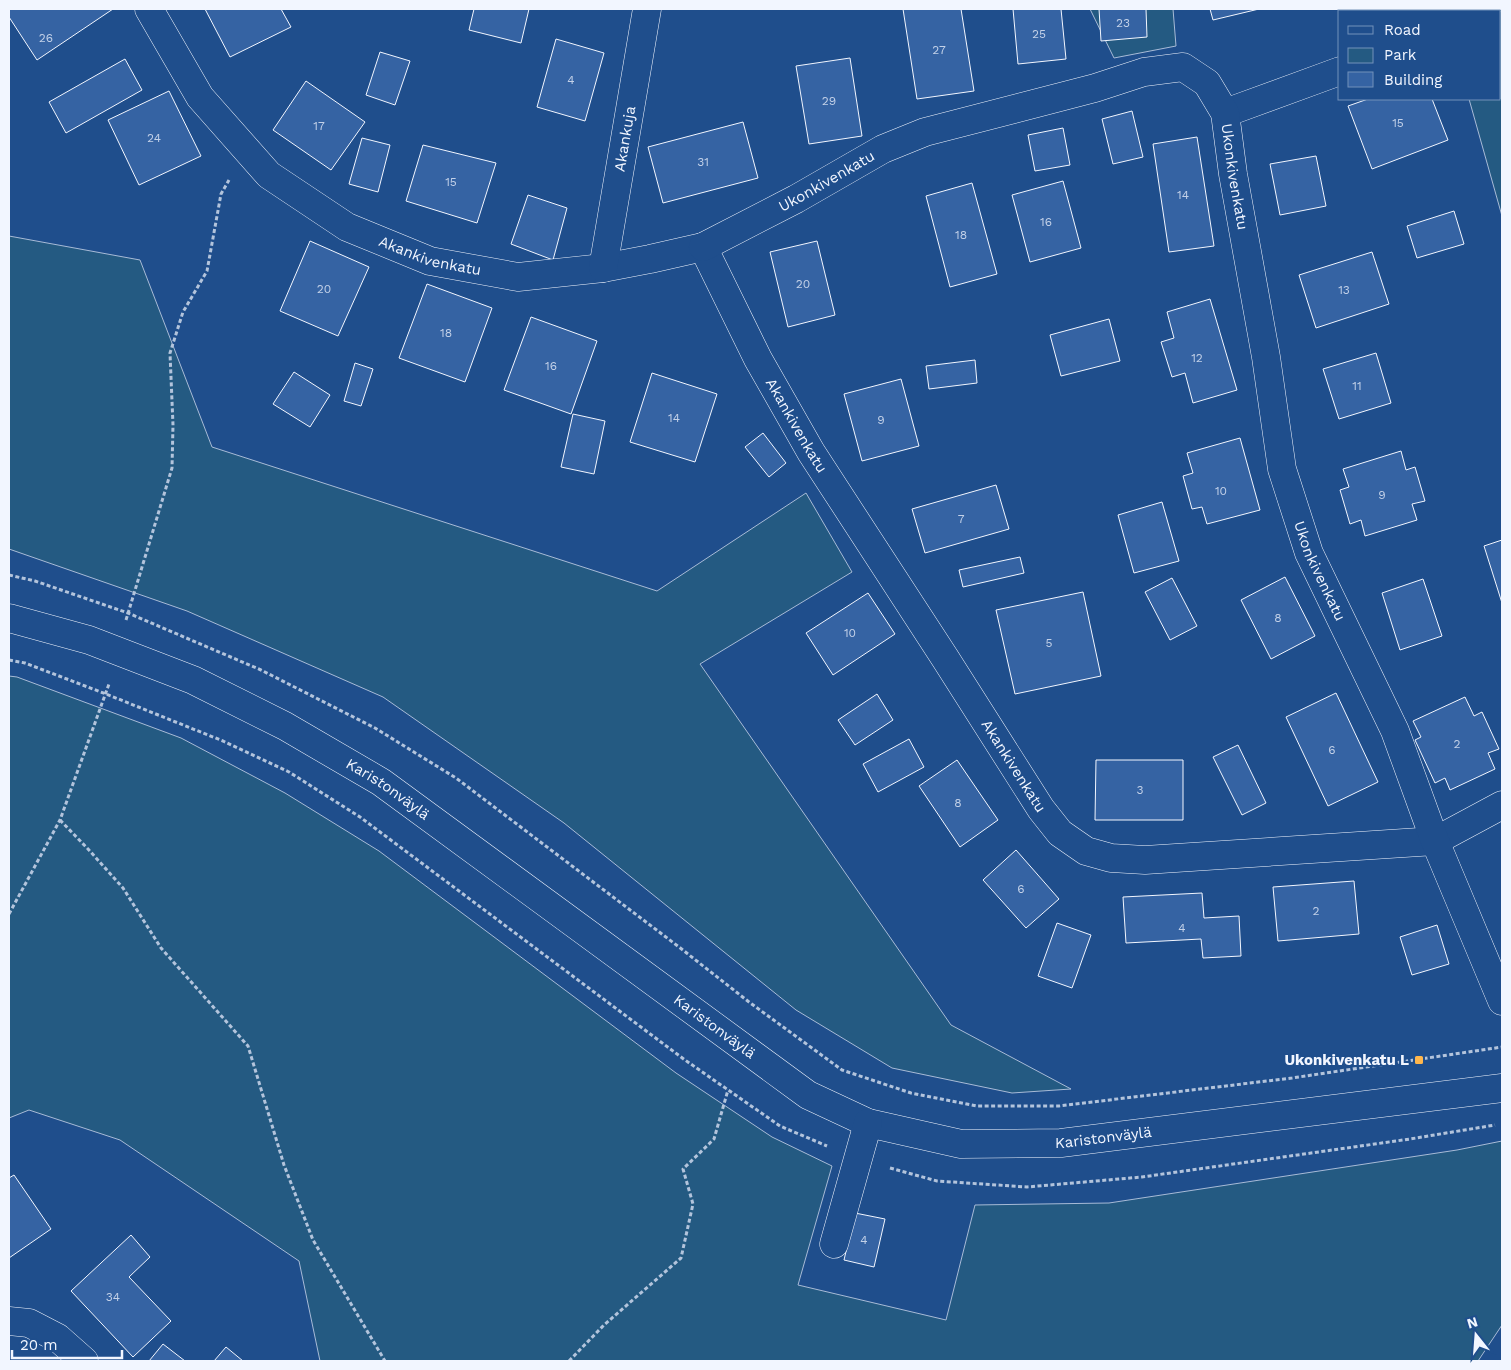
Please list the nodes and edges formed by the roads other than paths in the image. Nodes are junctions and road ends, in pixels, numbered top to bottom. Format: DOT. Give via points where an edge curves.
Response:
graph roads {
  1 [pos="149,9"];
  2 [pos="647,9"];
  3 [pos="1338,72"];
  4 [pos="1225,113"];
  5 [pos="703,247"];
  6 [pos="603,268"];
  7 [pos="9,618"];
  8 [pos="1502,805"];
  9 [pos="1435,841"];
  10 [pos="1502,1001"];
  11 [pos="1502,1088"];
  12 [pos="868,1123"];
  13 [pos="834,1244"];
  14 [pos="9,1321"];
  15 [pos="84,1361"];
  1 -- 6 [label="street, Akankivenkatu" via="200,97 269,175 347,227 430,261 518,276"];
  2 -- 6 [label="street, Akankuja"];
  3 -- 4 [label="street, Ukonkivenkatu"];
  4 -- 5 [label="street, Ukonkivenkatu" via="1207,83 1182,67 1144,72 925,132 883,149"];
  4 -- 9 [label="street, Ukonkivenkatu" via="1282,469 1309,553 1395,731"];
  5 -- 6 [label="street, Akankivenkatu"];
  5 -- 9 [label="street, Akankivenkatu" via="758,359 811,452 1041,809 1060,833 1086,851 1111,858 1145,860"];
  7 -- 12 [label="street, Karistonväylä" via="89,640 193,680 285,726 382,782 808,1095"];
  8 -- 9 [label="street"];
  9 -- 10 [label="street, Ukonkivenkatu"];
  11 -- 12 [label="street, Karistonväylä" via="1061,1143 961,1144"];
  12 -- 13 [label="street"];
  14 -- 15 [label="street" via="29,1323 51,1334"];
}
